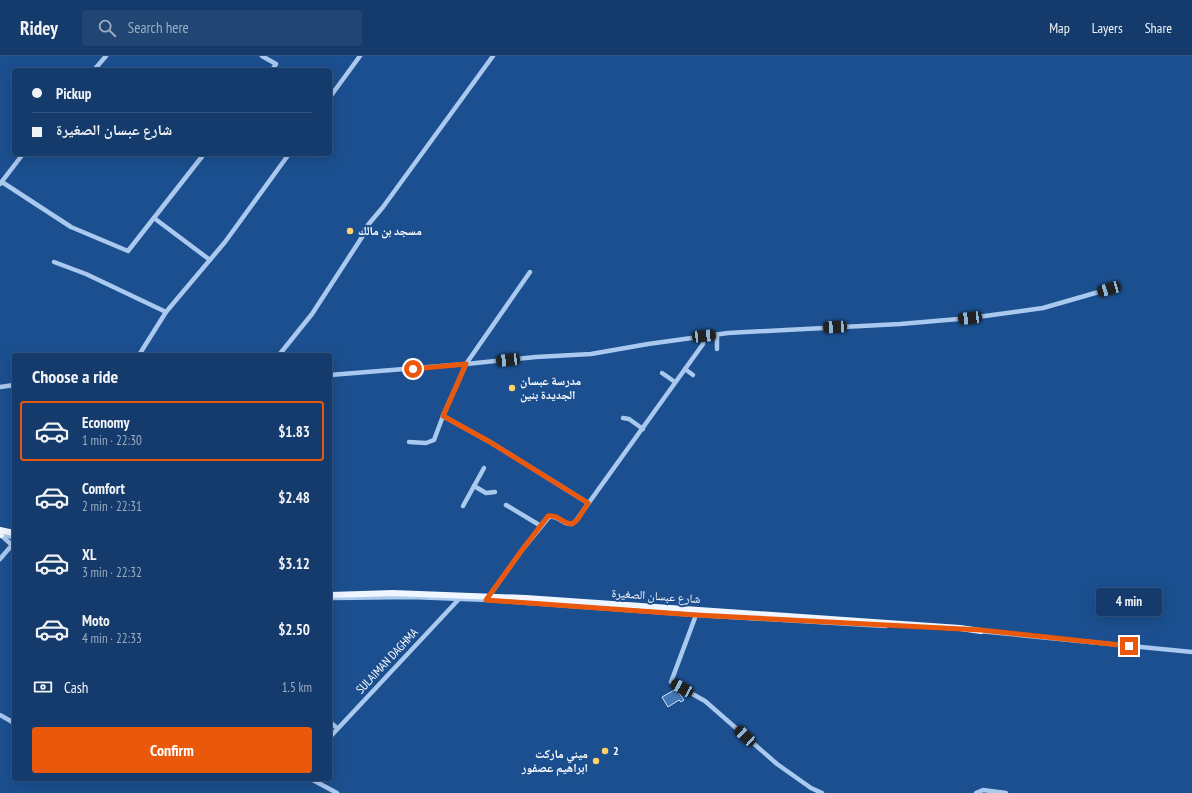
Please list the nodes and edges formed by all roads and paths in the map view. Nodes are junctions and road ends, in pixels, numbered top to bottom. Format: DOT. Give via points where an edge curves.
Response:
graph roads {
  1 [pos="106,56"];
  2 [pos="262,56"];
  3 [pos="360,56"];
  4 [pos="493,56"];
  5 [pos="96,68"];
  6 [pos="273,68"];
  7 [pos="332,94"];
  8 [pos="22,156"];
  9 [pos="202,156"];
  10 [pos="287,156"];
  11 [pos="1,183"];
  12 [pos="154,218"];
  13 [pos="210,260"];
  14 [pos="54,262"];
  15 [pos="530,272"];
  16 [pos="1109,289"];
  17 [pos="166,312"];
  18 [pos="717,335"];
  19 [pos="704,336"];
  20 [pos="717,349"];
  21 [pos="139,353"];
  22 [pos="281,353"];
  23 [pos="466,364"];
  24 [pos="685,369"];
  25 [pos="662,373"];
  26 [pos="693,375"];
  27 [pos="332,376"];
  28 [pos="675,382"];
  29 [pos="12,385"];
  30 [pos="0,387"];
  31 [pos="443,416"];
  32 [pos="623,418"];
  33 [pos="643,429"];
  34 [pos="409,442"];
  35 [pos="484,468"];
  36 [pos="474,486"];
  37 [pos="495,492"];
  38 [pos="588,503"];
  39 [pos="506,505"];
  40 [pos="463,506"];
  41 [pos="541,526"];
  42 [pos="0,533"];
  43 [pos="12,533"];
  44 [pos="12,536"];
  45 [pos="12,545"];
  46 [pos="12,547"];
  47 [pos="0,560"];
  48 [pos="332,596"];
  49 [pos="332,596"];
  50 [pos="488,598"];
  51 [pos="459,599"];
  52 [pos="696,615"];
  53 [pos="981,630"];
  54 [pos="1192,652"];
  55 [pos="0,715"];
  56 [pos="12,722"];
  57 [pos="332,724"];
  58 [pos="337,728"];
  59 [pos="332,734"];
  60 [pos="315,781"];
  61 [pos="337,793"];
  62 [pos="822,793"];
  63 [pos="976,793"];
  64 [pos="1006,793"];
  1 -- 5 [label="street"];
  2 -- 6 [label="street" via="276,64"];
  3 -- 7 [label="street"];
  4 -- 22 [label="street" via="362,232 364,234 312,314"];
  8 -- 11 [label="street"];
  9 -- 12 [label="street"];
  10 -- 13 [label="street"];
  11 -- 12 [label="street" via="71,227 125,251 130,250"];
  12 -- 13 [label="street"];
  13 -- 17 [label="street"];
  14 -- 17 [label="street" via="86,274"];
  15 -- 23 [label="street"];
  16 -- 18 [label="street" via="1043,308 990,316"];
  17 -- 21 [label="street"];
  18 -- 19 [label="street"];
  18 -- 20 [label="street"];
  19 -- 23 [label="street" via="591,354"];
  19 -- 24 [label="street" via="703,344"];
  23 -- 27 [label="street"];
  23 -- 31 [label="street"];
  24 -- 26 [label="street"];
  24 -- 28 [label="street"];
  25 -- 28 [label="street"];
  28 -- 33 [label="street"];
  29 -- 30 [label="street"];
  31 -- 34 [label="street" via="434,440 426,443"];
  31 -- 38 [label="street"];
  32 -- 33 [label="street" via="629,419"];
  33 -- 38 [label="street"];
  35 -- 36 [label="street"];
  36 -- 37 [label="street" via="486,493"];
  36 -- 40 [label="street"];
  38 -- 41 [label="street" via="574,524 567,524 552,516 546,518"];
  39 -- 41 [label="street"];
  41 -- 50 [label="street"];
  42 -- 43 [label="main road"];
  42 -- 44 [label="street"];
  42 -- 45 [label="street"];
  46 -- 47 [label="street"];
  48 -- 50 [label="main road, شارع عبسان الصغيرة" via="393,593"];
  49 -- 51 [label="street, شارع عبسان الصغيرة"];
  50 -- 51 [label="street, شارع عبسان الصغيرة"];
  50 -- 52 [label="street, شارع عبسان الصغيرة"];
  50 -- 53 [label="main road, شارع عبسان الصغيرة"];
  51 -- 58 [label="street, SULAIMAN DAGHMA"];
  52 -- 53 [label="street, شارع عبسان الصغيرة"];
  52 -- 62 [label="street" via="671,682 705,700 776,764"];
  53 -- 54 [label="street, شارع عبسان الصغيرة"];
  55 -- 56 [label="street"];
  57 -- 58 [label="street"];
  58 -- 59 [label="street, SULAIMAN DAGHMA"];
  60 -- 61 [label="street"];
  63 -- 64 [label="street" via="983,790"];
}
